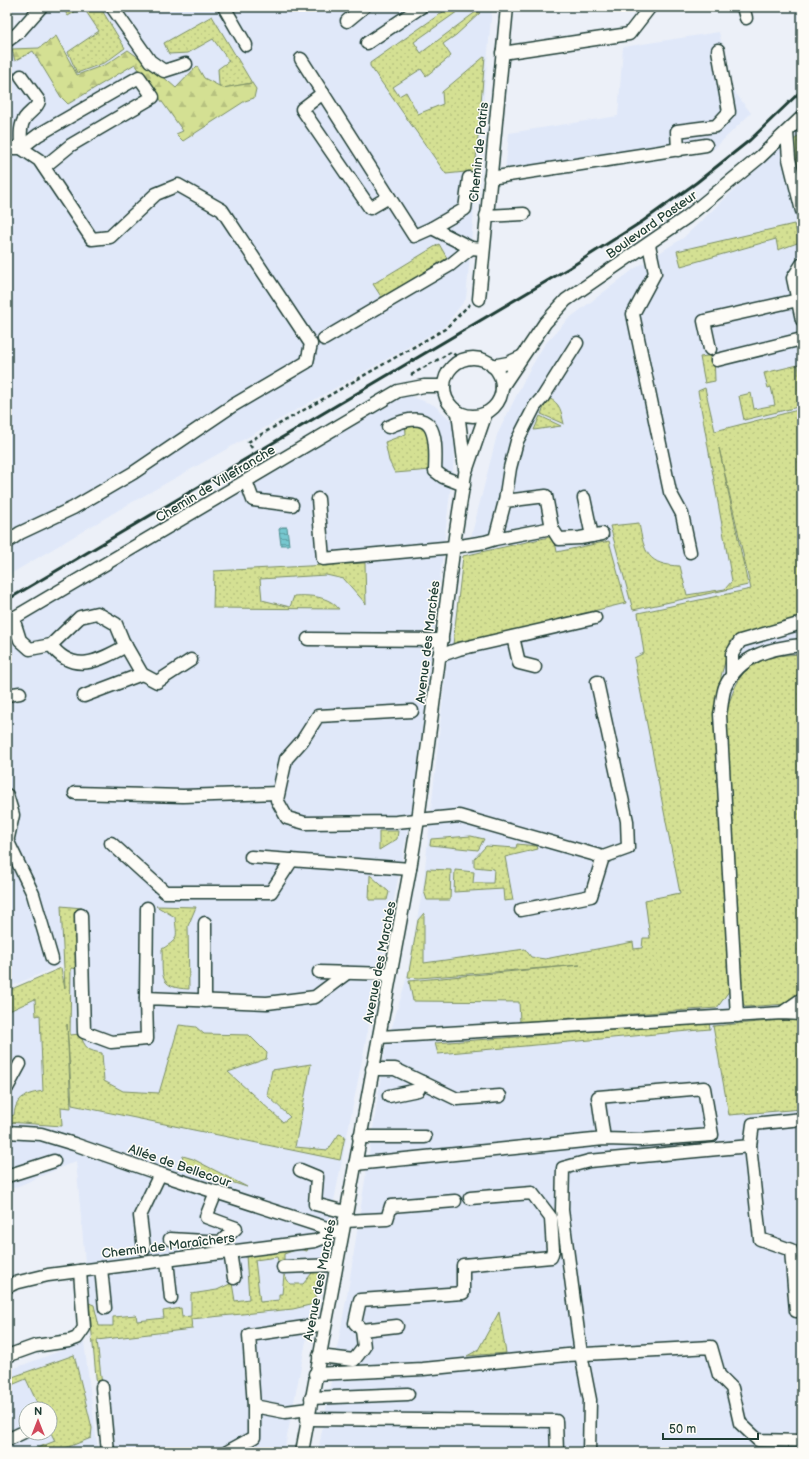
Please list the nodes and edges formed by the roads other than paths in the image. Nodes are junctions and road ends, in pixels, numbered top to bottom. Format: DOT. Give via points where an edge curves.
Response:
graph roads {
  1 [pos="112,7"];
  2 [pos="224,7"];
  3 [pos="364,7"];
  4 [pos="421,7"];
  5 [pos="506,7"];
  6 [pos="650,7"];
  7 [pos="38,10"];
  8 [pos="347,21"];
  9 [pos="7,31"];
  10 [pos="7,41"];
  11 [pos="367,43"];
  12 [pos="246,45"];
  13 [pos="718,50"];
  14 [pos="502,53"];
  15 [pos="301,59"];
  16 [pos="186,64"];
  17 [pos="21,76"];
  18 [pos="323,93"];
  19 [pos="802,117"];
  20 [pos="787,132"];
  21 [pos="706,145"];
  22 [pos="7,148"];
  23 [pos="21,148"];
  24 [pos="678,150"];
  25 [pos="44,168"];
  26 [pos="469,178"];
  27 [pos="490,178"];
  28 [pos="389,197"];
  29 [pos="802,211"];
  30 [pos="524,214"];
  31 [pos="486,216"];
  32 [pos="432,228"];
  33 [pos="649,245"];
  34 [pos="471,248"];
  35 [pos="483,249"];
  36 [pos="802,264"];
  37 [pos="479,299"];
  38 [pos="798,300"];
  39 [pos="802,320"];
  40 [pos="324,339"];
  41 [pos="802,339"];
  42 [pos="577,343"];
  43 [pos="710,349"];
  44 [pos="521,357"];
  45 [pos="717,360"];
  46 [pos="492,366"];
  47 [pos="444,386"];
  48 [pos="502,387"];
  49 [pos="458,412"];
  50 [pos="486,413"];
  51 [pos="388,426"];
  52 [pos="464,479"];
  53 [pos="246,480"];
  54 [pos="584,498"];
  55 [pos="318,499"];
  56 [pos="505,501"];
  57 [pos="292,505"];
  58 [pos="552,528"];
  59 [pos="495,539"];
  60 [pos="7,542"];
  61 [pos="454,547"];
  62 [pos="690,552"];
  63 [pos="595,618"];
  64 [pos="10,620"];
  65 [pos="802,623"];
  66 [pos="513,637"];
  67 [pos="308,639"];
  68 [pos="442,640"];
  69 [pos="802,644"];
  70 [pos="51,645"];
  71 [pos="126,646"];
  72 [pos="439,656"];
  73 [pos="191,660"];
  74 [pos="535,667"];
  75 [pos="142,674"];
  76 [pos="732,677"];
  77 [pos="597,682"];
  78 [pos="20,693"];
  79 [pos="7,695"];
  80 [pos="84,696"];
  81 [pos="412,711"];
  82 [pos="74,793"];
  83 [pos="278,793"];
  84 [pos="7,795"];
  85 [pos="418,820"];
  86 [pos="8,842"];
  87 [pos="111,843"];
  88 [pos="251,857"];
  89 [pos="603,857"];
  90 [pos="292,860"];
  91 [pos="410,868"];
  92 [pos="147,908"];
  93 [pos="521,910"];
  94 [pos="82,914"];
  95 [pos="205,923"];
  96 [pos="52,959"];
  97 [pos="318,972"];
  98 [pos="346,973"];
  99 [pos="390,974"];
  100 [pos="146,998"];
  101 [pos="802,999"];
  102 [pos="205,1001"];
  103 [pos="782,1013"];
  104 [pos="802,1014"];
  105 [pos="737,1016"];
  106 [pos="378,1037"];
  107 [pos="20,1064"];
  108 [pos="372,1068"];
  109 [pos="422,1082"];
  110 [pos="7,1088"];
  111 [pos="389,1096"];
  112 [pos="500,1096"];
  113 [pos="802,1119"];
  114 [pos="7,1132"];
  115 [pos="359,1137"];
  116 [pos="425,1137"];
  117 [pos="604,1139"];
  118 [pos="750,1146"];
  119 [pos="54,1161"];
  120 [pos="355,1164"];
  121 [pos="300,1170"];
  122 [pos="160,1174"];
  123 [pos="7,1176"];
  124 [pos="216,1192"];
  125 [pos="470,1198"];
  126 [pos="455,1201"];
  127 [pos="340,1224"];
  128 [pos="170,1239"];
  129 [pos="144,1249"];
  130 [pos="230,1252"];
  131 [pos="167,1260"];
  132 [pos="336,1265"];
  133 [pos="101,1268"];
  134 [pos="283,1268"];
  135 [pos="80,1271"];
  136 [pos="234,1278"];
  137 [pos="7,1287"];
  138 [pos="171,1298"];
  139 [pos="105,1308"];
  140 [pos="796,1311"];
  141 [pos="325,1324"];
  142 [pos="397,1326"];
  143 [pos="362,1330"];
  144 [pos="581,1354"];
  145 [pos="7,1356"];
  146 [pos="319,1356"];
  147 [pos="315,1374"];
  148 [pos="102,1387"];
  149 [pos="408,1394"];
  150 [pos="254,1406"];
  151 [pos="309,1409"];
  152 [pos="18,1435"];
  153 [pos="7,1440"];
  154 [pos="802,1441"];
  155 [pos="108,1452"];
  156 [pos="226,1452"];
  157 [pos="302,1452"];
  158 [pos="556,1452"];
  159 [pos="589,1452"];
  1 -- 16 [label="street" via="150,61 164,71"];
  2 -- 12 [label="street"];
  3 -- 8 [label="street"];
  4 -- 11 [label="street"];
  5 -- 14 [label="street, Chemin de Patris"];
  6 -- 14 [label="street" via="629,34"];
  7 -- 9 [label="street"];
  7 -- 10 [label="street" via="18,33"];
  13 -- 24 [label="street" via="729,112 716,126 677,131"];
  14 -- 27 [label="street, Chemin de Patris"];
  15 -- 18 [label="street"];
  17 -- 23 [label="street" via="39,101 38,106 25,117 21,126"];
  18 -- 28 [label="street"];
  18 -- 28 [label="street" via="302,109 370,208"];
  19 -- 20 [label="street, Boulevard Pasteur"];
  20 -- 29 [label="street" via="789,159"];
  20 -- 33 [label="street, Boulevard Pasteur" via="713,197"];
  21 -- 24 [label="street"];
  22 -- 23 [label="street"];
  23 -- 25 [label="street" via="39,160"];
  23 -- 25 [label="street" via="38,134 139,76 153,97 71,145"];
  24 -- 27 [label="street"];
  25 -- 60 [label="street" via="92,239 110,237 156,194 178,185 222,210 311,344 306,362 232,406 133,473 74,508 20,533"];
  26 -- 32 [label="street" via="465,209"];
  27 -- 31 [label="street, Chemin de Patris"];
  28 -- 32 [label="street" via="414,236"];
  30 -- 31 [label="street"];
  31 -- 35 [label="street, Chemin de Patris"];
  32 -- 34 [label="street"];
  33 -- 44 [label="street, Boulevard Pasteur" via="566,300 545,323"];
  33 -- 62 [label="street" via="655,273 633,314 670,492 682,514"];
  34 -- 35 [label="street"];
  34 -- 40 [label="street" via="450,265"];
  35 -- 37 [label="street, Chemin de Patris"];
  36 -- 38 [label="street" via="793,278"];
  38 -- 39 [label="street"];
  38 -- 43 [label="street" via="704,321"];
  41 -- 45 [label="street"];
  42 -- 56 [label="street" via="535,406 517,441"];
  44 -- 46 [label="street"];
  44 -- 48 [label="street, Boulevard Pasteur"];
  46 -- 47 [label="street" via="478,358 462,360 449,370"];
  46 -- 48 [label="street" via="501,379"];
  47 -- 49 [label="street" via="447,401"];
  47 -- 53 [label="street, Chemin de Villefranche" via="424,386 398,391"];
  48 -- 50 [label="street" via="498,403"];
  49 -- 50 [label="street" via="467,416"];
  49 -- 52 [label="street, Avenue des Marchés"];
  50 -- 52 [label="street, Avenue des Marchés"];
  51 -- 52 [label="street" via="418,418 427,422 433,432 435,471 443,477"];
  52 -- 61 [label="street, Avenue des Marchés"];
  53 -- 57 [label="street" via="253,500"];
  53 -- 64 [label="street, Chemin de Villefranche"];
  54 -- 58 [label="street" via="597,535 559,539"];
  55 -- 61 [label="street" via="323,559"];
  56 -- 58 [label="street" via="546,496"];
  56 -- 59 [label="street"];
  58 -- 59 [label="street"];
  59 -- 61 [label="street"];
  61 -- 68 [label="street, Avenue des Marchés"];
  63 -- 66 [label="street"];
  64 -- 70 [label="street" via="20,640 30,649"];
  65 -- 76 [label="street" via="740,641 732,654"];
  66 -- 72 [label="street"];
  66 -- 74 [label="street" via="519,663"];
  67 -- 68 [label="street"];
  68 -- 72 [label="street, Avenue des Marchés"];
  69 -- 76 [label="street" via="756,654 740,665"];
  70 -- 71 [label="street" via="59,656 70,662 86,663"];
  70 -- 71 [label="street" via="80,617 97,613 116,624"];
  71 -- 75 [label="street"];
  72 -- 85 [label="street, Avenue des Marchés"];
  73 -- 75 [label="street" via="157,682"];
  75 -- 80 [label="street"];
  76 -- 105 [label="street" via="725,688 720,714"];
  77 -- 89 [label="street" via="627,821 628,848"];
  78 -- 79 [label="street"];
  81 -- 83 [label="street" via="318,716 302,741 286,759"];
  82 -- 83 [label="street" via="184,796"];
  83 -- 85 [label="street" via="277,800 287,818 305,823"];
  84 -- 86 [label="street" via="13,815"];
  85 -- 89 [label="street" via="459,816"];
  85 -- 91 [label="street, Avenue des Marchés"];
  86 -- 96 [label="street" via="33,894"];
  87 -- 90 [label="street" via="165,892 271,892"];
  88 -- 90 [label="street"];
  89 -- 93 [label="street" via="591,896"];
  90 -- 91 [label="street"];
  91 -- 99 [label="street, Avenue des Marchés"];
  92 -- 100 [label="street"];
  94 -- 100 [label="street" via="84,1032 111,1042 147,1039"];
  95 -- 102 [label="street"];
  97 -- 98 [label="street"];
  98 -- 99 [label="street"];
  98 -- 102 [label="street" via="315,997 266,1003"];
  99 -- 106 [label="street, Avenue des Marchés"];
  100 -- 102 [label="street"];
  101 -- 103 [label="street"];
  103 -- 104 [label="street"];
  103 -- 105 [label="street"];
  105 -- 106 [label="street"];
  106 -- 108 [label="street, Avenue des Marchés"];
  107 -- 110 [label="street"];
  108 -- 109 [label="street" via="395,1069"];
  108 -- 115 [label="street, Avenue des Marchés"];
  109 -- 111 [label="street" via="418,1090"];
  109 -- 112 [label="street" via="457,1099"];
  113 -- 118 [label="street" via="752,1124"];
  114 -- 122 [label="street, Allée de Bellecour" via="41,1134"];
  115 -- 116 [label="street"];
  115 -- 120 [label="street, Avenue des Marchés"];
  117 -- 117 [label="street" via="598,1097 704,1088 712,1135 641,1140"];
  117 -- 120 [label="street"];
  118 -- 140 [label="street" via="760,1239 791,1250"];
  118 -- 144 [label="street" via="589,1161 563,1168 562,1210"];
  119 -- 123 [label="street"];
  120 -- 127 [label="street, Avenue des Marchés"];
  121 -- 127 [label="street" via="318,1177 315,1204"];
  122 -- 124 [label="street, Allée de Bellecour"];
  122 -- 129 [label="street" via="140,1216"];
  124 -- 127 [label="street, Allée de Bellecour"];
  124 -- 128 [label="street" via="206,1217 236,1228 221,1242"];
  125 -- 143 [label="street" via="532,1193 551,1218 551,1257 463,1265 463,1293 360,1300 355,1323"];
  126 -- 127 [label="street" via="391,1206 387,1219"];
  127 -- 130 [label="street, Chemin de Maraîchers" via="323,1238 315,1241"];
  127 -- 132 [label="street, Avenue des Marchés"];
  130 -- 131 [label="street, Chemin de Maraîchers"];
  130 -- 136 [label="street"];
  131 -- 133 [label="street, Chemin de Maraîchers"];
  131 -- 138 [label="street"];
  132 -- 134 [label="street"];
  132 -- 141 [label="street, Avenue des Marchés"];
  133 -- 135 [label="street, Chemin de Maraîchers"];
  133 -- 139 [label="street"];
  135 -- 137 [label="street, Chemin de Maraîchers" via="48,1275"];
  135 -- 145 [label="street" via="84,1328 77,1338 35,1346"];
  141 -- 146 [label="street, Avenue des Marchés"];
  141 -- 150 [label="street" via="249,1335"];
  142 -- 143 [label="street"];
  143 -- 146 [label="street" via="364,1347 354,1360"];
  144 -- 147 [label="street" via="423,1369"];
  144 -- 154 [label="street" via="711,1347 719,1375 732,1388 740,1423 758,1440"];
  144 -- 159 [label="street" via="590,1400"];
  146 -- 147 [label="street, Avenue des Marchés"];
  147 -- 151 [label="street, Avenue des Marchés"];
  148 -- 155 [label="street"];
  149 -- 151 [label="street"];
  150 -- 151 [label="street" via="285,1412"];
  150 -- 156 [label="street" via="254,1437"];
  151 -- 157 [label="street, Avenue des Marchés"];
  151 -- 158 [label="street" via="556,1421"];
  152 -- 153 [label="street"];
}
